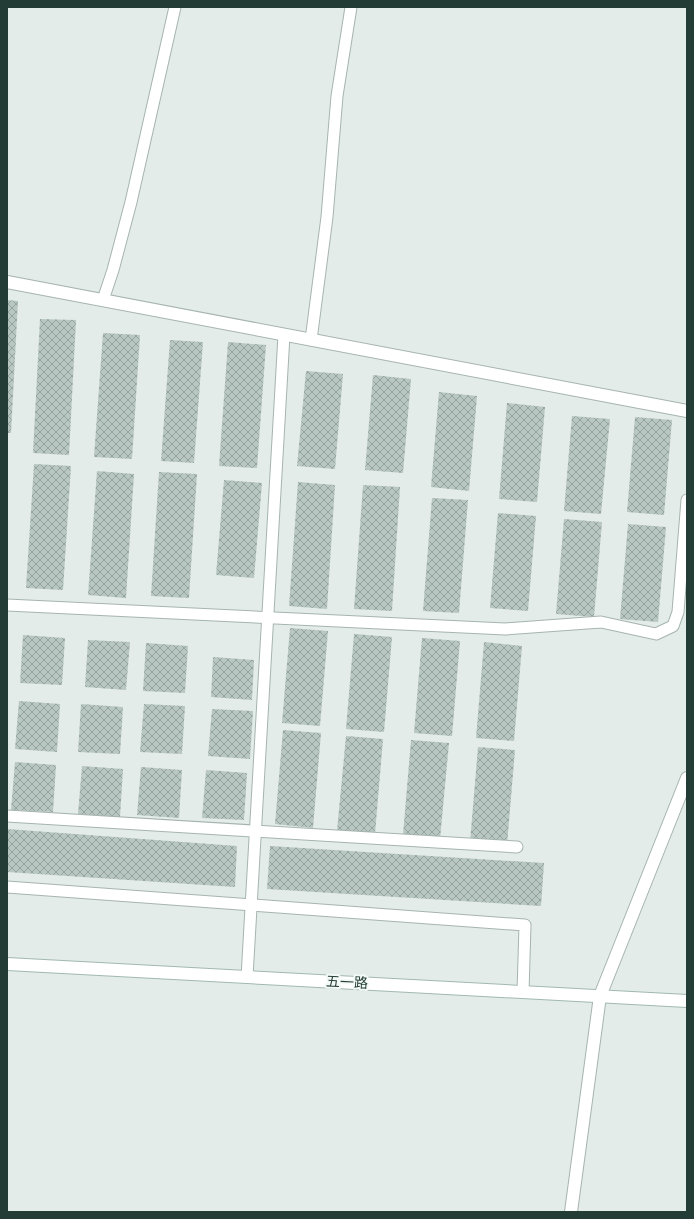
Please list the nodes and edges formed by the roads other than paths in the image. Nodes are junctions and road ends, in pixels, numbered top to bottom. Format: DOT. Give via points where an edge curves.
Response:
graph roads {
  1 [pos="175,7"];
  2 [pos="351,7"];
  3 [pos="7,282"];
  4 [pos="103,300"];
  5 [pos="284,335"];
  6 [pos="311,340"];
  7 [pos="687,412"];
  8 [pos="687,500"];
  9 [pos="7,605"];
  10 [pos="268,618"];
  11 [pos="687,778"];
  12 [pos="7,816"];
  13 [pos="255,831"];
  14 [pos="517,847"];
  15 [pos="7,887"];
  16 [pos="251,905"];
  17 [pos="7,964"];
  18 [pos="247,977"];
  19 [pos="523,992"];
  20 [pos="600,996"];
  21 [pos="687,1001"];
  22 [pos="570,1212"];
  1 -- 4 [label="lane" via="131,202"];
  2 -- 6 [label="lane" via="338,96 327,218"];
  3 -- 4 [label="street"];
  4 -- 5 [label="street"];
  5 -- 6 [label="street"];
  5 -- 10 [label="lane"];
  6 -- 7 [label="street"];
  8 -- 10 [label="lane" via="678,612 673,626 656,634 601,622 505,629"];
  9 -- 10 [label="lane"];
  10 -- 13 [label="lane"];
  11 -- 20 [label="street"];
  12 -- 13 [label="lane"];
  13 -- 14 [label="lane"];
  13 -- 16 [label="lane"];
  15 -- 16 [label="lane"];
  16 -- 18 [label="lane"];
  16 -- 19 [label="lane" via="525,925"];
  17 -- 18 [label="street, 五一路"];
  18 -- 19 [label="street, 五一路"];
  19 -- 20 [label="street, 五一路"];
  20 -- 21 [label="street, 五一路"];
  20 -- 22 [label="street"];
}
